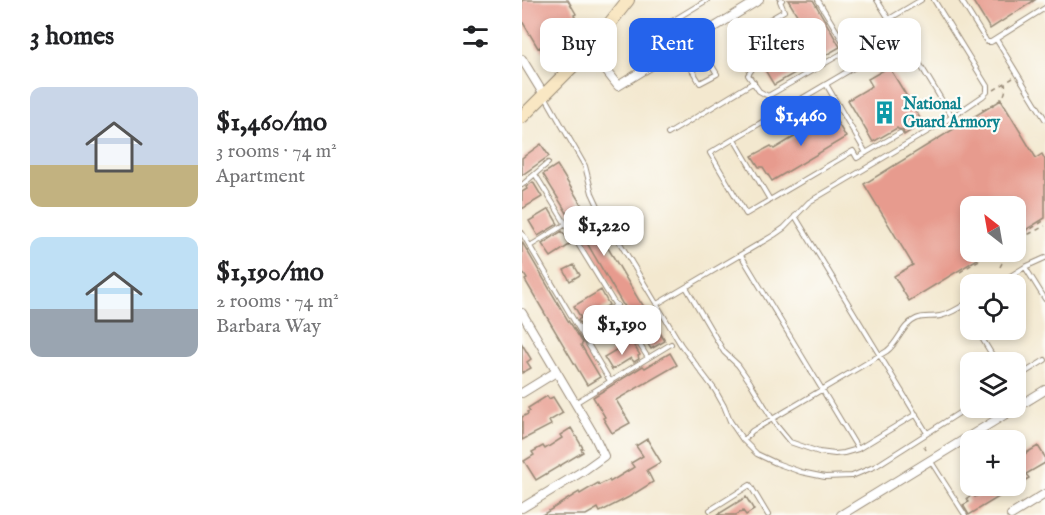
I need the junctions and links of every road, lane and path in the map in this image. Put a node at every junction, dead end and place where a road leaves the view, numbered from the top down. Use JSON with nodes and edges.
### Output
{"nodes":[{"id":1,"x":628,"y":0,"type":"edge"},
{"id":2,"x":707,"y":0,"type":"edge"},
{"id":3,"x":782,"y":0,"type":"edge"},
{"id":4,"x":818,"y":0,"type":"edge"},
{"id":5,"x":877,"y":0,"type":"edge"},
{"id":6,"x":921,"y":0,"type":"edge"},
{"id":7,"x":934,"y":0,"type":"edge"},
{"id":8,"x":962,"y":0,"type":"edge"},
{"id":9,"x":756,"y":1,"type":"edge"},
{"id":10,"x":1045,"y":8,"type":"edge"},
{"id":11,"x":733,"y":16,"type":"joint"},
{"id":12,"x":614,"y":18,"type":"edge"},
{"id":13,"x":677,"y":18,"type":"edge"},
{"id":14,"x":772,"y":18,"type":"edge"},
{"id":15,"x":888,"y":18,"type":"edge"},
{"id":16,"x":891,"y":18,"type":"edge"},
{"id":17,"x":715,"y":27,"type":"edge"},
{"id":18,"x":996,"y":39,"type":"junction"},
{"id":19,"x":522,"y":59,"type":"edge"},
{"id":20,"x":921,"y":66,"type":"edge"},
{"id":21,"x":715,"y":71,"type":"edge"},
{"id":22,"x":567,"y":72,"type":"edge"},
{"id":23,"x":607,"y":72,"type":"edge"},
{"id":24,"x":640,"y":72,"type":"edge"},
{"id":25,"x":693,"y":72,"type":"edge"},
{"id":26,"x":750,"y":72,"type":"edge"},
{"id":27,"x":846,"y":72,"type":"edge"},
{"id":28,"x":1018,"y":75,"type":"junction"},
{"id":29,"x":754,"y":82,"type":"junction"},
{"id":30,"x":1005,"y":83,"type":"junction"},
{"id":31,"x":826,"y":84,"type":"junction"},
{"id":32,"x":544,"y":95,"type":"junction"},
{"id":33,"x":983,"y":96,"type":"junction"},
{"id":34,"x":982,"y":110,"type":"dead end"},
{"id":35,"x":522,"y":117,"type":"edge"},
{"id":36,"x":952,"y":117,"type":"junction"},
{"id":37,"x":1045,"y":119,"type":"edge"},
{"id":38,"x":900,"y":133,"type":"dead end"},
{"id":39,"x":668,"y":134,"type":"dead end"},
{"id":40,"x":734,"y":139,"type":"junction"},
{"id":41,"x":866,"y":153,"type":"junction"},
{"id":42,"x":548,"y":163,"type":"dead end"},
{"id":43,"x":536,"y":174,"type":"junction"},
{"id":44,"x":522,"y":185,"type":"edge"},
{"id":45,"x":770,"y":200,"type":"junction"},
{"id":46,"x":795,"y":216,"type":"junction"},
{"id":47,"x":1045,"y":220,"type":"edge"},
{"id":48,"x":566,"y":224,"type":"junction"},
{"id":49,"x":1045,"y":226,"type":"edge"},
{"id":50,"x":1028,"y":230,"type":"joint"},
{"id":51,"x":522,"y":233,"type":"edge"},
{"id":52,"x":1030,"y":233,"type":"junction"},
{"id":53,"x":1026,"y":237,"type":"edge"},
{"id":54,"x":530,"y":246,"type":"junction"},
{"id":55,"x":741,"y":255,"type":"junction"},
{"id":56,"x":1045,"y":258,"type":"edge"},
{"id":57,"x":976,"y":262,"type":"edge"},
{"id":58,"x":1002,"y":262,"type":"edge"},
{"id":59,"x":1000,"y":267,"type":"dead end"},
{"id":60,"x":1025,"y":267,"type":"junction"},
{"id":61,"x":960,"y":272,"type":"dead end"},
{"id":62,"x":1014,"y":274,"type":"edge"},
{"id":63,"x":686,"y":287,"type":"junction"},
{"id":64,"x":1045,"y":299,"type":"edge"},
{"id":65,"x":617,"y":305,"type":"junction"},
{"id":66,"x":658,"y":306,"type":"junction"},
{"id":67,"x":960,"y":308,"type":"edge"},
{"id":68,"x":522,"y":313,"type":"edge"},
{"id":69,"x":579,"y":328,"type":"junction"},
{"id":70,"x":671,"y":344,"type":"dead end"},
{"id":71,"x":879,"y":355,"type":"junction"},
{"id":72,"x":648,"y":358,"type":"junction"},
{"id":73,"x":1045,"y":360,"type":"edge"},
{"id":74,"x":556,"y":372,"type":"junction"},
{"id":75,"x":1026,"y":372,"type":"edge"},
{"id":76,"x":610,"y":381,"type":"junction"},
{"id":77,"x":822,"y":389,"type":"junction"},
{"id":78,"x":1045,"y":390,"type":"edge"},
{"id":79,"x":522,"y":393,"type":"edge"},
{"id":80,"x":575,"y":403,"type":"junction"},
{"id":81,"x":960,"y":412,"type":"edge"},
{"id":82,"x":916,"y":414,"type":"junction"},
{"id":83,"x":772,"y":419,"type":"junction"},
{"id":84,"x":927,"y":433,"type":"junction"},
{"id":85,"x":743,"y":440,"type":"junction"},
{"id":86,"x":858,"y":448,"type":"junction"},
{"id":87,"x":930,"y":460,"type":"junction"},
{"id":88,"x":1045,"y":494,"type":"edge"},
{"id":89,"x":522,"y":508,"type":"edge"},
{"id":90,"x":710,"y":510,"type":"dead end"},
{"id":91,"x":768,"y":515,"type":"edge"},
{"id":92,"x":841,"y":515,"type":"edge"},
{"id":93,"x":964,"y":515,"type":"edge"},
{"id":94,"x":1011,"y":515,"type":"edge"}],
"edges":[{"from":1,"to":12,"type":"main road"},
{"from":2,"to":13,"type":"lane"},
{"from":3,"to":14,"type":"lane"},
{"from":4,"to":29,"type":"lane"},
{"from":5,"to":15,"type":"lane"},
{"from":6,"to":16,"type":"lane"},
{"from":7,"to":33,"type":"lane"},
{"from":8,"to":18,"type":"lane"},
{"from":9,"to":11,"type":"street"},
{"from":10,"to":18,"type":"lane"},
{"from":11,"to":17,"type":"street"},
{"from":18,"to":28,"type":"lane"},
{"from":19,"to":32,"type":"street"},
{"from":20,"to":36,"type":"lane"},
{"from":21,"to":25,"type":"lane"},
{"from":22,"to":32,"type":"main road"},
{"from":23,"to":24,"type":"street"},
{"from":26,"to":29,"type":"lane"},
{"from":27,"to":31,"type":"lane"},
{"from":28,"to":30,"type":"path"},
{"from":28,"to":37,"type":"lane"},
{"from":29,"to":39,"type":"lane"},
{"from":30,"to":33,"type":"path"},
{"from":30,"to":34,"type":"path"},
{"from":31,"to":40,"type":"lane"},
{"from":31,"to":41,"type":"lane"},
{"from":32,"to":35,"type":"main road"},
{"from":32,"to":66,"type":"lane"},
{"from":33,"to":36,"type":"lane"},
{"from":36,"to":46,"type":"lane"},
{"from":38,"to":41,"type":"lane"},
{"from":40,"to":45,"type":"lane"},
{"from":40,"to":45,"type":"lane"},
{"from":41,"to":45,"type":"lane"},
{"from":42,"to":43,"type":"lane"},
{"from":43,"to":44,"type":"lane"},
{"from":43,"to":48,"type":"lane"},
{"from":46,"to":55,"type":"lane"},
{"from":46,"to":71,"type":"lane"},
{"from":47,"to":50,"type":"path"},
{"from":48,"to":54,"type":"lane"},
{"from":48,"to":65,"type":"lane"},
{"from":49,"to":52,"type":"path"},
{"from":50,"to":52,"type":"path"},
{"from":51,"to":54,"type":"lane"},
{"from":52,"to":53,"type":"path"},
{"from":54,"to":69,"type":"lane"},
{"from":55,"to":63,"type":"lane"},
{"from":55,"to":77,"type":"lane"},
{"from":56,"to":60,"type":"lane"},
{"from":57,"to":61,"type":"path"},
{"from":58,"to":59,"type":"path"},
{"from":60,"to":62,"type":"lane"},
{"from":60,"to":64,"type":"lane"},
{"from":63,"to":66,"type":"lane"},
{"from":63,"to":83,"type":"lane"},
{"from":65,"to":69,"type":"lane"},
{"from":65,"to":72,"type":"lane"},
{"from":66,"to":85,"type":"lane"},
{"from":67,"to":71,"type":"lane"},
{"from":68,"to":74,"type":"street"},
{"from":69,"to":76,"type":"lane"},
{"from":70,"to":72,"type":"lane"},
{"from":71,"to":77,"type":"lane"},
{"from":71,"to":82,"type":"lane"},
{"from":72,"to":76,"type":"lane"},
{"from":73,"to":75,"type":"lane"},
{"from":74,"to":79,"type":"street"},
{"from":74,"to":80,"type":"street"},
{"from":76,"to":80,"type":"lane"},
{"from":77,"to":83,"type":"lane"},
{"from":77,"to":86,"type":"lane"},
{"from":78,"to":87,"type":"street"},
{"from":80,"to":89,"type":"street"},
{"from":81,"to":84,"type":"lane"},
{"from":82,"to":84,"type":"lane"},
{"from":82,"to":86,"type":"lane"},
{"from":83,"to":85,"type":"lane"},
{"from":83,"to":86,"type":"lane"},
{"from":84,"to":85,"type":"lane"},
{"from":87,"to":92,"type":"street"},
{"from":87,"to":93,"type":"lane"},
{"from":88,"to":94,"type":"street"},
{"from":90,"to":91,"type":"lane"}]}
